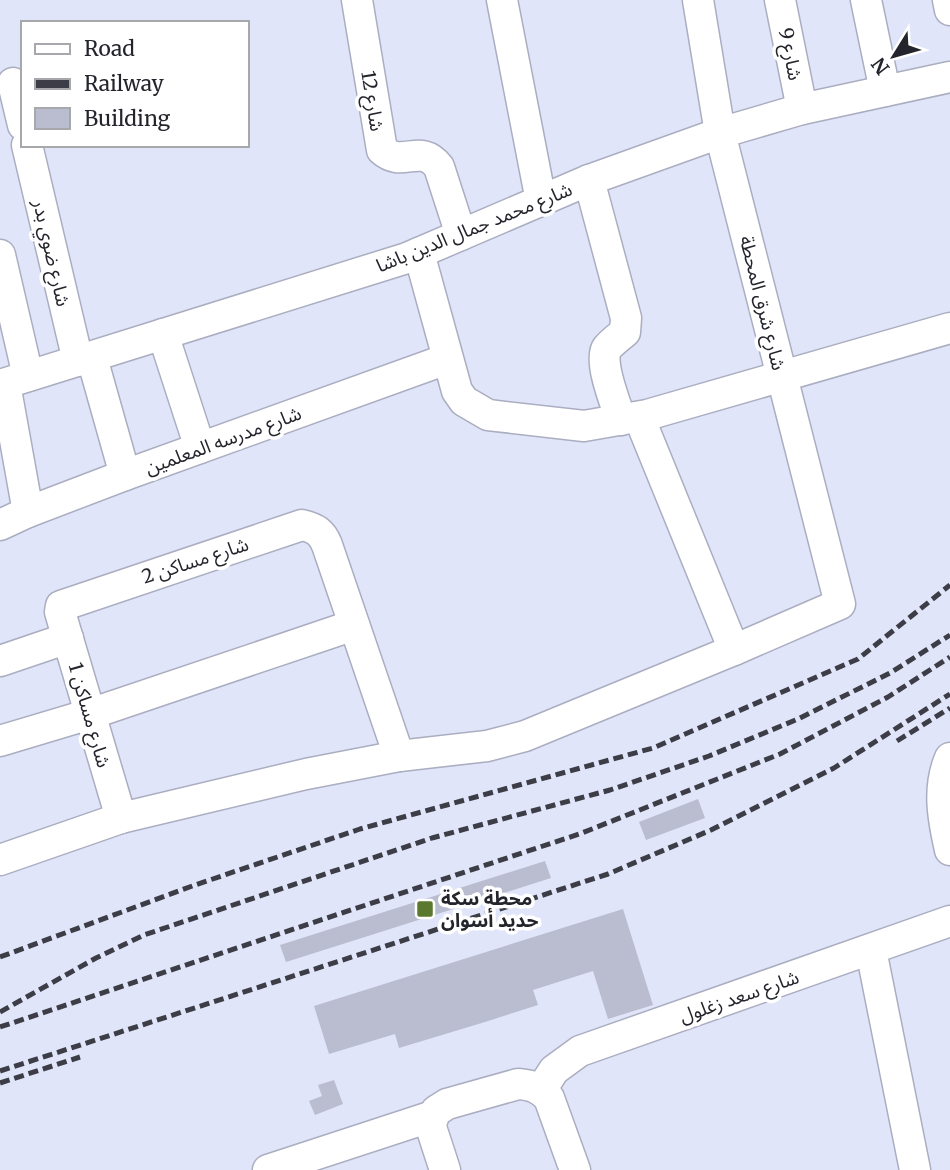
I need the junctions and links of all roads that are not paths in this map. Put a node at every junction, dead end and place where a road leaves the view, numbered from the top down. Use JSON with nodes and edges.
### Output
{"nodes":[{"id":1,"x":357,"y":0,"type":"edge"},
{"id":2,"x":502,"y":0,"type":"edge"},
{"id":3,"x":698,"y":0,"type":"edge"},
{"id":4,"x":780,"y":0,"type":"edge"},
{"id":5,"x":866,"y":0,"type":"edge"},
{"id":6,"x":948,"y":0,"type":"edge"},
{"id":7,"x":950,"y":10,"type":"edge"},
{"id":8,"x":950,"y":77,"type":"edge"},
{"id":9,"x":13,"y":83,"type":"dead end"},
{"id":10,"x":885,"y":91,"type":"junction"},
{"id":11,"x":802,"y":109,"type":"junction"},
{"id":12,"x":21,"y":117,"type":"edge"},
{"id":13,"x":720,"y":133,"type":"junction"},
{"id":14,"x":28,"y":147,"type":"edge"},
{"id":15,"x":589,"y":180,"type":"junction"},
{"id":16,"x":541,"y":201,"type":"junction"},
{"id":17,"x":461,"y":235,"type":"junction"},
{"id":18,"x":419,"y":253,"type":"junction"},
{"id":19,"x":0,"y":255,"type":"edge"},
{"id":20,"x":950,"y":328,"type":"edge"},
{"id":21,"x":163,"y":334,"type":"junction"},
{"id":22,"x":85,"y":359,"type":"junction"},
{"id":23,"x":447,"y":359,"type":"junction"},
{"id":24,"x":782,"y":376,"type":"junction"},
{"id":25,"x":11,"y":382,"type":"edge"},
{"id":26,"x":630,"y":418,"type":"junction"},
{"id":27,"x":201,"y":448,"type":"junction"},
{"id":28,"x":125,"y":475,"type":"junction"},
{"id":29,"x":27,"y":512,"type":"junction"},
{"id":30,"x":0,"y":525,"type":"edge"},
{"id":31,"x":64,"y":625,"type":"junction"},
{"id":32,"x":354,"y":625,"type":"junction"},
{"id":33,"x":734,"y":650,"type":"junction"},
{"id":34,"x":0,"y":660,"type":"edge"},
{"id":35,"x":90,"y":714,"type":"junction"},
{"id":36,"x":0,"y":741,"type":"edge"},
{"id":37,"x":399,"y":756,"type":"junction"},
{"id":38,"x":950,"y":758,"type":"edge"},
{"id":39,"x":121,"y":818,"type":"junction"},
{"id":40,"x":950,"y":850,"type":"edge"},
{"id":41,"x":0,"y":860,"type":"edge"},
{"id":42,"x":950,"y":921,"type":"edge"},
{"id":43,"x":871,"y":950,"type":"junction"},
{"id":44,"x":541,"y":1090,"type":"junction"},
{"id":45,"x":433,"y":1116,"type":"junction"},
{"id":46,"x":268,"y":1170,"type":"edge"},
{"id":47,"x":445,"y":1170,"type":"edge"},
{"id":48,"x":575,"y":1170,"type":"edge"},
{"id":49,"x":915,"y":1170,"type":"edge"}],
"edges":[{"from":1,"to":17,"type":"street","name":"شارع 12"},
{"from":2,"to":16,"type":"street"},
{"from":3,"to":13,"type":"street","name":"شارع شرق المحطة"},
{"from":4,"to":11,"type":"street","name":"شارع 9"},
{"from":5,"to":10,"type":"street"},
{"from":6,"to":7,"type":"street"},
{"from":8,"to":10,"type":"street","name":"شارع محمد جمال الدين باشا"},
{"from":9,"to":12,"type":"street"},
{"from":10,"to":11,"type":"street","name":"شارع محمد جمال الدين باشا"},
{"from":11,"to":13,"type":"street","name":"شارع محمد جمال الدين باشا"},
{"from":13,"to":15,"type":"street","name":"شارع محمد جمال الدين باشا"},
{"from":13,"to":24,"type":"street","name":"شارع شرق المحطة"},
{"from":14,"to":22,"type":"street","name":"شارع ضوي بدر"},
{"from":15,"to":16,"type":"street","name":"شارع محمد جمال الدين باشا"},
{"from":15,"to":26,"type":"street"},
{"from":16,"to":17,"type":"street","name":"شارع محمد جمال الدين باشا"},
{"from":17,"to":18,"type":"street","name":"شارع محمد جمال الدين باشا"},
{"from":18,"to":21,"type":"street","name":"شارع محمد جمال الدين باشا"},
{"from":18,"to":23,"type":"street"},
{"from":19,"to":25,"type":"street"},
{"from":20,"to":24,"type":"street"},
{"from":21,"to":22,"type":"street","name":"شارع محمد جمال الدين باشا"},
{"from":21,"to":27,"type":"street"},
{"from":22,"to":25,"type":"street","name":"شارع محمد جمال الدين باشا"},
{"from":22,"to":28,"type":"street","name":"شارع ضوي بدر"},
{"from":23,"to":26,"type":"street"},
{"from":23,"to":27,"type":"street","name":"شارع مدرسه المعلمين"},
{"from":24,"to":26,"type":"street"},
{"from":24,"to":33,"type":"street","name":"شارع شرق المحطة"},
{"from":25,"to":29,"type":"street"},
{"from":26,"to":33,"type":"street"},
{"from":27,"to":28,"type":"street","name":"شارع مدرسه المعلمين"},
{"from":28,"to":29,"type":"street","name":"شارع مدرسه المعلمين"},
{"from":29,"to":30,"type":"street","name":"شارع مدرسه المعلمين"},
{"from":31,"to":32,"type":"street","name":"شارع مساكن 2"},
{"from":31,"to":34,"type":"street","name":"شارع مساكن 2"},
{"from":31,"to":35,"type":"street","name":"شارع مساكن 1"},
{"from":32,"to":35,"type":"street"},
{"from":32,"to":37,"type":"street"},
{"from":33,"to":37,"type":"street"},
{"from":35,"to":36,"type":"street"},
{"from":35,"to":39,"type":"street","name":"شارع مساكن 1"},
{"from":37,"to":39,"type":"street"},
{"from":38,"to":40,"type":"street"},
{"from":39,"to":41,"type":"street"},
{"from":42,"to":43,"type":"street","name":"شارع سعد زغلول"},
{"from":43,"to":44,"type":"street","name":"شارع سعد زغلول"},
{"from":43,"to":49,"type":"street"},
{"from":44,"to":45,"type":"street"},
{"from":44,"to":48,"type":"street"},
{"from":45,"to":46,"type":"street"},
{"from":45,"to":47,"type":"street"}]}
